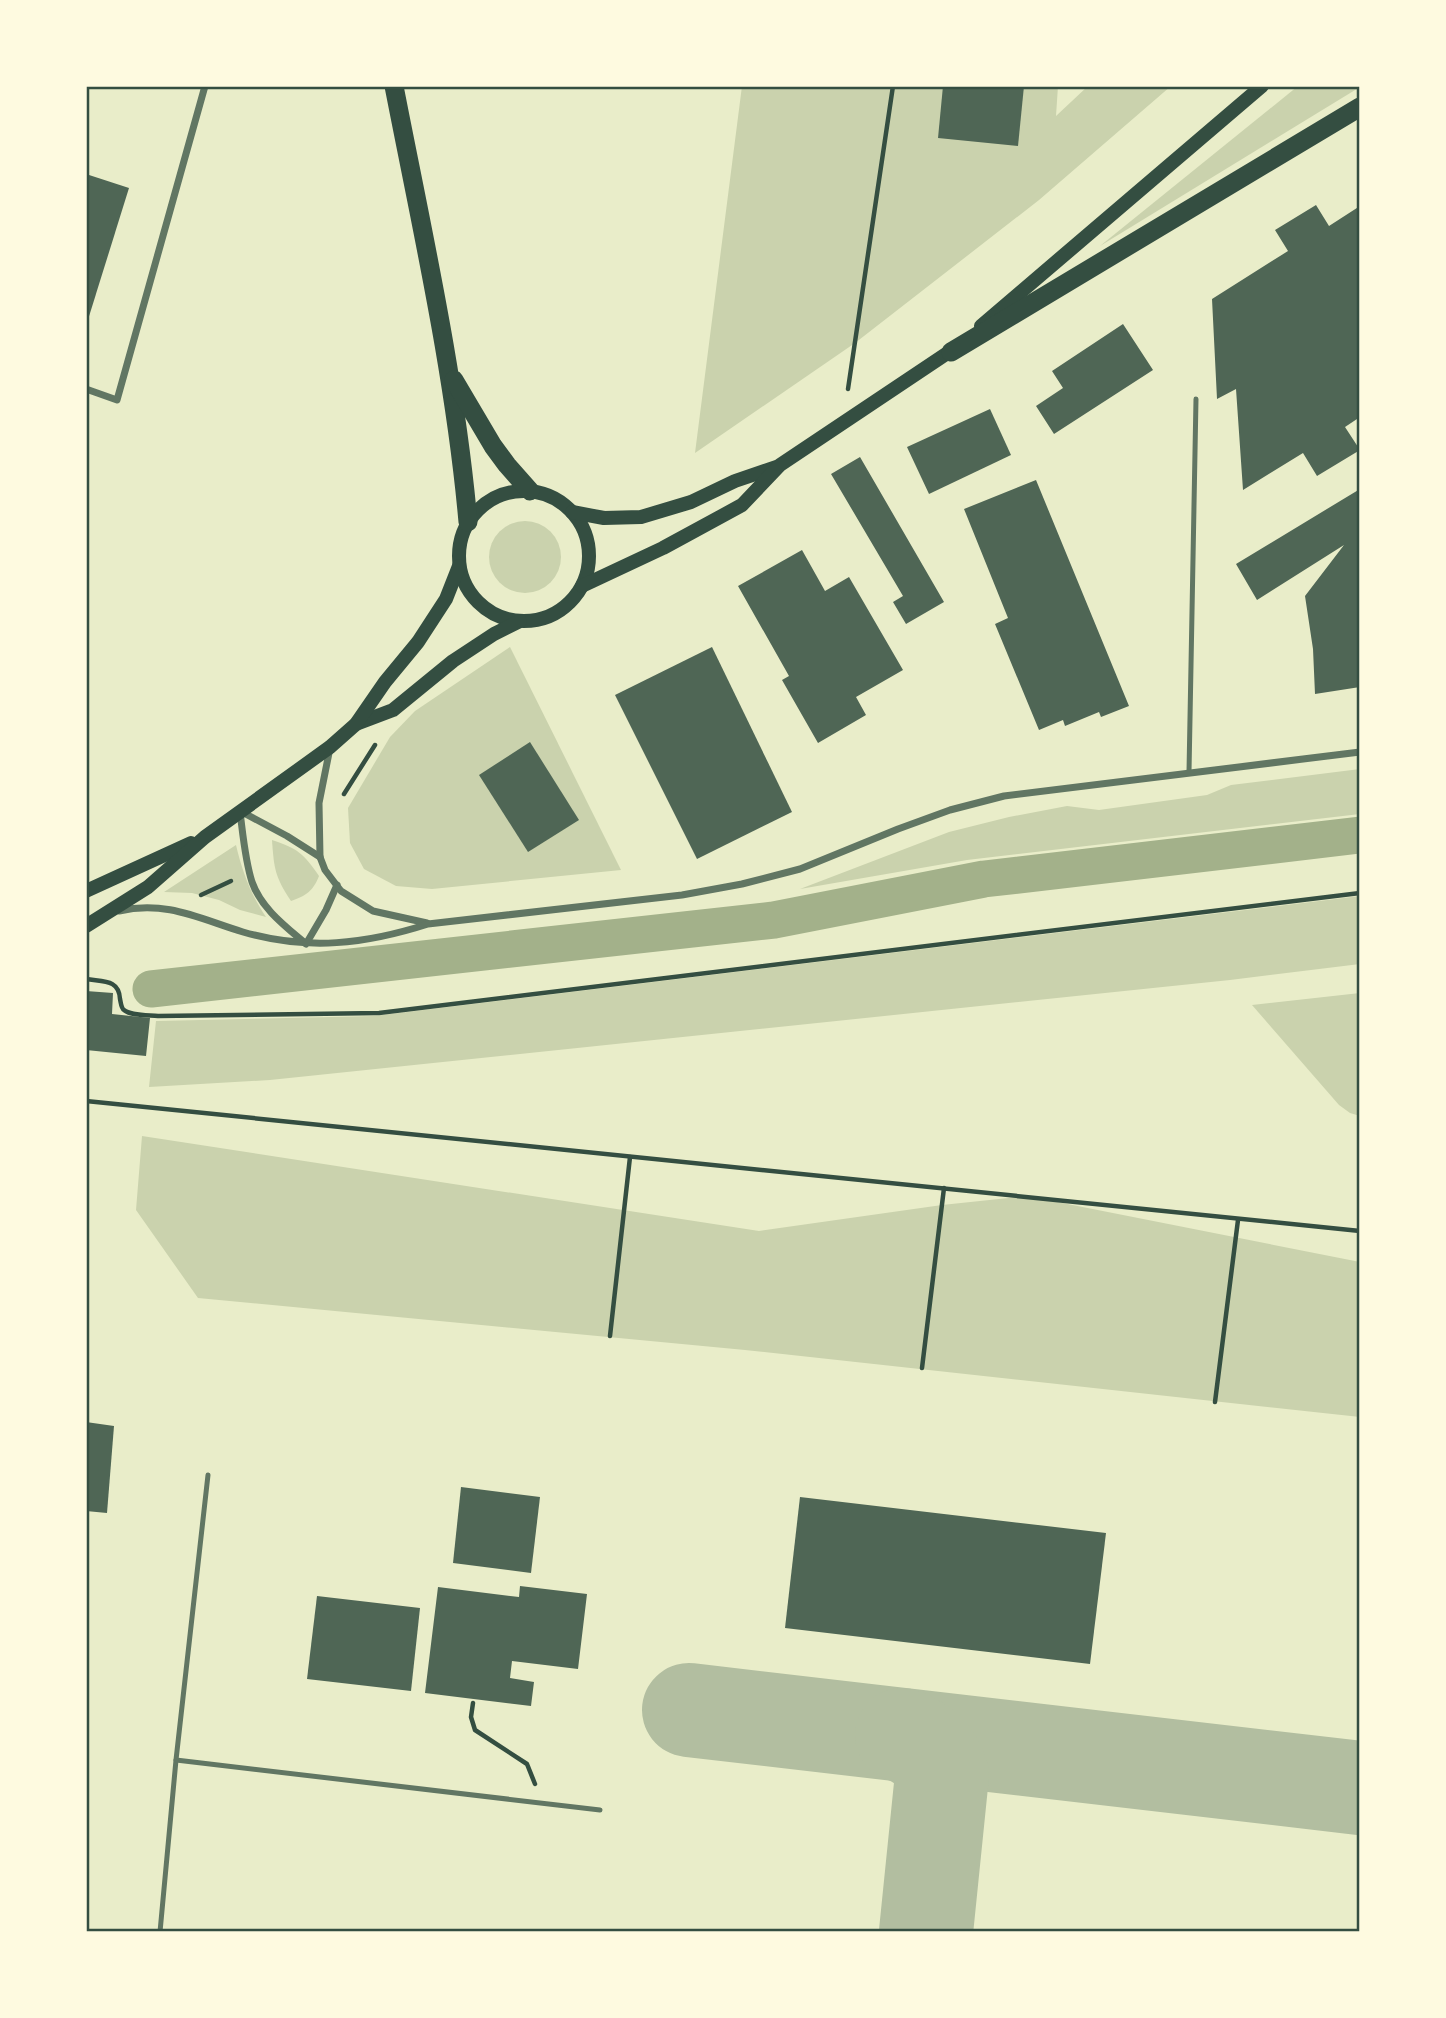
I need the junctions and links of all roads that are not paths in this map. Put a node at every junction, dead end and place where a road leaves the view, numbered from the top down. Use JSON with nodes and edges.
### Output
{"nodes":[{"id":1,"x":205,"y":86,"type":"edge"},
{"id":2,"x":394,"y":86,"type":"edge"},
{"id":3,"x":1262,"y":86,"type":"edge"},
{"id":4,"x":1360,"y":107,"type":"edge"},
{"id":5,"x":951,"y":352,"type":"junction"},
{"id":6,"x":450,"y":373,"type":"junction"},
{"id":7,"x":86,"y":389,"type":"edge"},
{"id":8,"x":1196,"y":398,"type":"dead end"},
{"id":9,"x":780,"y":465,"type":"junction"},
{"id":10,"x":530,"y":491,"type":"junction"},
{"id":11,"x":572,"y":512,"type":"junction"},
{"id":12,"x":468,"y":522,"type":"junction"},
{"id":13,"x":459,"y":566,"type":"junction"},
{"id":14,"x":582,"y":586,"type":"junction"},
{"id":15,"x":520,"y":621,"type":"junction"},
{"id":16,"x":356,"y":723,"type":"junction"},
{"id":17,"x":330,"y":747,"type":"junction"},
{"id":18,"x":1360,"y":752,"type":"edge"},
{"id":19,"x":1189,"y":772,"type":"junction"},
{"id":20,"x":240,"y":811,"type":"junction"},
{"id":21,"x":205,"y":837,"type":"junction"},
{"id":22,"x":320,"y":857,"type":"junction"},
{"id":23,"x":337,"y":885,"type":"junction"},
{"id":24,"x":86,"y":891,"type":"edge"},
{"id":25,"x":106,"y":914,"type":"junction"},
{"id":26,"x":428,"y":924,"type":"junction"},
{"id":27,"x":86,"y":926,"type":"edge"},
{"id":28,"x":306,"y":944,"type":"junction"},
{"id":29,"x":208,"y":1475,"type":"dead end"},
{"id":30,"x":176,"y":1760,"type":"junction"},
{"id":31,"x":600,"y":1810,"type":"dead end"},
{"id":32,"x":160,"y":1932,"type":"edge"}],
"edges":[{"from":1,"to":7,"type":"street"},
{"from":2,"to":6,"type":"highway"},
{"from":3,"to":5,"type":"main road"},
{"from":4,"to":5,"type":"highway"},
{"from":5,"to":9,"type":"main road"},
{"from":6,"to":10,"type":"highway"},
{"from":6,"to":12,"type":"highway"},
{"from":8,"to":19,"type":"lane"},
{"from":9,"to":11,"type":"main road"},
{"from":9,"to":14,"type":"main road"},
{"from":10,"to":11,"type":"main road"},
{"from":10,"to":12,"type":"main road"},
{"from":11,"to":14,"type":"main road"},
{"from":12,"to":13,"type":"main road"},
{"from":13,"to":15,"type":"main road"},
{"from":13,"to":16,"type":"main road"},
{"from":14,"to":15,"type":"main road"},
{"from":15,"to":16,"type":"main road"},
{"from":16,"to":17,"type":"main road"},
{"from":17,"to":20,"type":"main road"},
{"from":17,"to":22,"type":"street"},
{"from":18,"to":19,"type":"street"},
{"from":19,"to":26,"type":"street"},
{"from":20,"to":21,"type":"main road"},
{"from":20,"to":22,"type":"street"},
{"from":20,"to":28,"type":"street"},
{"from":21,"to":24,"type":"main road"},
{"from":21,"to":25,"type":"main road"},
{"from":22,"to":23,"type":"street"},
{"from":23,"to":26,"type":"street"},
{"from":23,"to":28,"type":"street"},
{"from":25,"to":27,"type":"main road"},
{"from":25,"to":28,"type":"street"},
{"from":26,"to":28,"type":"street"},
{"from":29,"to":30,"type":"lane"},
{"from":30,"to":31,"type":"lane"},
{"from":30,"to":32,"type":"lane"}]}
